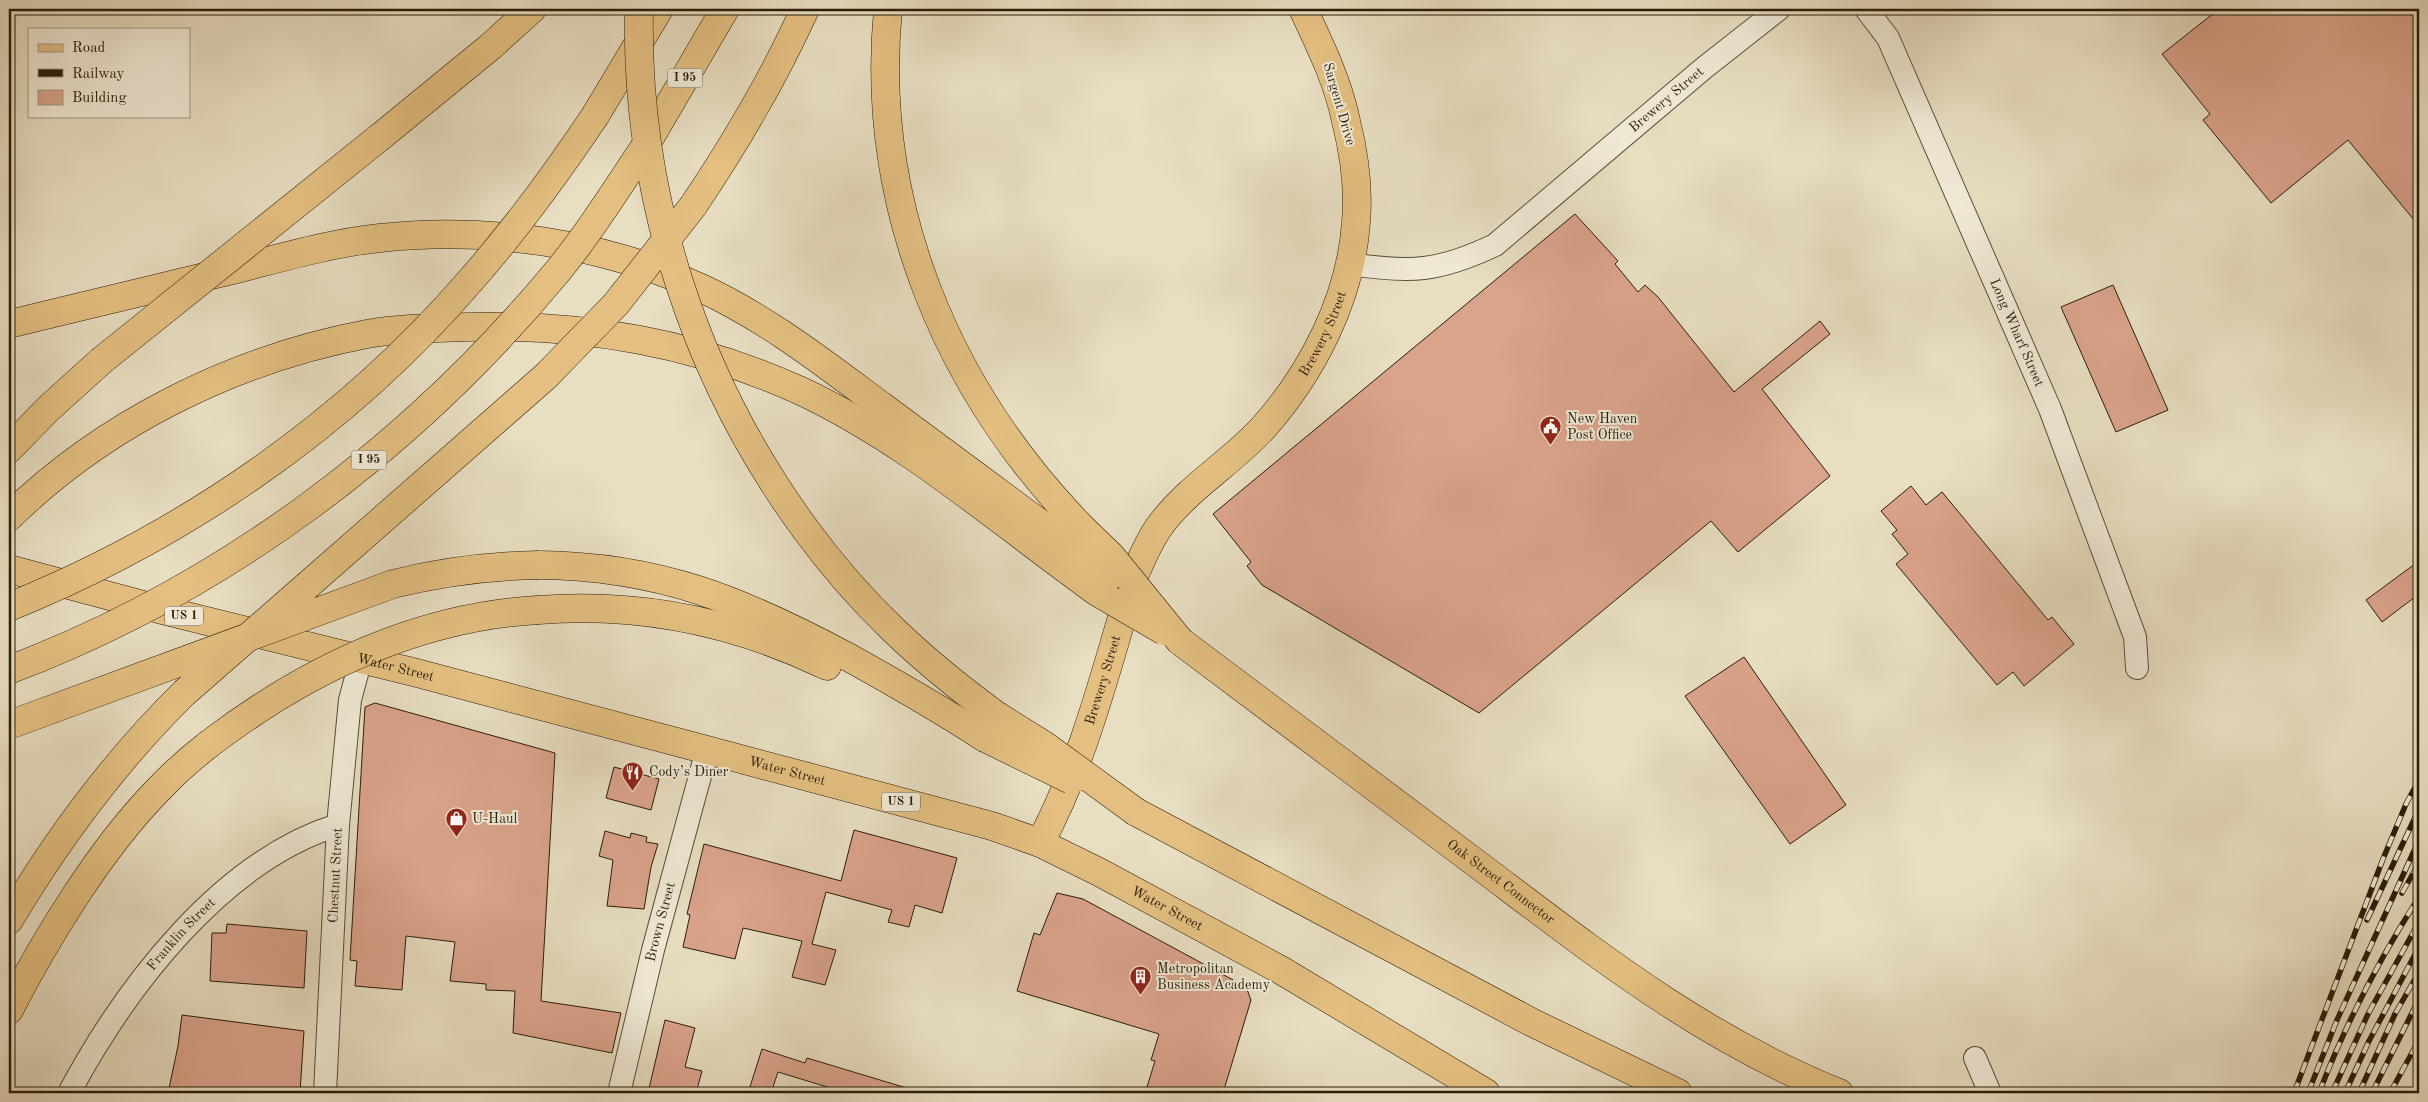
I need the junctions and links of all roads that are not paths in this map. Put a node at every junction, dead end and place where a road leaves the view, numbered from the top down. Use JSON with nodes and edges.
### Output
{"nodes":[{"id":1,"x":532,"y":9,"type":"edge"},
{"id":2,"x":640,"y":9,"type":"edge"},
{"id":3,"x":659,"y":9,"type":"edge"},
{"id":4,"x":726,"y":9,"type":"edge"},
{"id":5,"x":805,"y":9,"type":"edge"},
{"id":6,"x":888,"y":9,"type":"edge"},
{"id":7,"x":1303,"y":9,"type":"edge"},
{"id":8,"x":1779,"y":9,"type":"edge"},
{"id":9,"x":1866,"y":9,"type":"edge"},
{"id":10,"x":1350,"y":264,"type":"junction"},
{"id":11,"x":9,"y":324,"type":"edge"},
{"id":12,"x":9,"y":449,"type":"edge"},
{"id":13,"x":10,"y":516,"type":"edge"},
{"id":14,"x":1076,"y":550,"type":"junction"},
{"id":15,"x":9,"y":569,"type":"edge"},
{"id":16,"x":9,"y":607,"type":"edge"},
{"id":17,"x":1180,"y":641,"type":"junction"},
{"id":18,"x":361,"y":659,"type":"junction"},
{"id":19,"x":2137,"y":668,"type":"dead end"},
{"id":20,"x":9,"y":670,"type":"edge"},
{"id":21,"x":9,"y":725,"type":"edge"},
{"id":22,"x":991,"y":726,"type":"junction"},
{"id":23,"x":707,"y":750,"type":"junction"},
{"id":24,"x":338,"y":825,"type":"junction"},
{"id":25,"x":1040,"y":843,"type":"junction"},
{"id":26,"x":9,"y":920,"type":"edge"},
{"id":27,"x":9,"y":1010,"type":"edge"},
{"id":28,"x":1975,"y":1058,"type":"dead end"},
{"id":29,"x":70,"y":1093,"type":"edge"},
{"id":30,"x":325,"y":1093,"type":"edge"},
{"id":31,"x":619,"y":1093,"type":"edge"},
{"id":32,"x":1486,"y":1093,"type":"edge"},
{"id":33,"x":1678,"y":1093,"type":"edge"},
{"id":34,"x":1839,"y":1093,"type":"edge"},
{"id":35,"x":1990,"y":1093,"type":"edge"}],
"edges":[{"from":1,"to":12,"type":"main road","bridge":true},
{"from":2,"to":22,"type":"main road","bridge":true},
{"from":3,"to":16,"type":"main road","bridge":true},
{"from":4,"to":20,"type":"main road","number":"I 95","bridge":true},
{"from":5,"to":26,"type":"main road","bridge":true},
{"from":6,"to":14,"type":"main road"},
{"from":7,"to":10,"type":"main road","name":"Sargent Drive"},
{"from":8,"to":10,"type":"street","name":"Brewery Street"},
{"from":9,"to":19,"type":"street","name":"Long Wharf Street"},
{"from":10,"to":25,"type":"main road","name":"Brewery Street"},
{"from":11,"to":14,"type":"main road"},
{"from":13,"to":14,"type":"main road"},
{"from":14,"to":17,"type":"main road","bridge":true},
{"from":14,"to":17,"type":"main road","bridge":true},
{"from":15,"to":18,"type":"main road","name":"Water Street","number":"US 1"},
{"from":17,"to":34,"type":"main road","name":"Oak Street Connector"},
{"from":18,"to":23,"type":"main road","name":"Water Street","number":"US 1"},
{"from":18,"to":24,"type":"street","name":"Chestnut Street"},
{"from":21,"to":22,"type":"main road","bridge":true},
{"from":22,"to":27,"type":"main road","bridge":true},
{"from":22,"to":33,"type":"main road","bridge":true},
{"from":23,"to":25,"type":"main road","name":"Water Street","number":"US 1"},
{"from":23,"to":31,"type":"street","name":"Brown Street"},
{"from":24,"to":29,"type":"street","name":"Franklin Street"},
{"from":24,"to":30,"type":"street","name":"Chestnut Street"},
{"from":25,"to":32,"type":"main road","name":"Water Street","number":"US 1"},
{"from":28,"to":35,"type":"street"}]}
